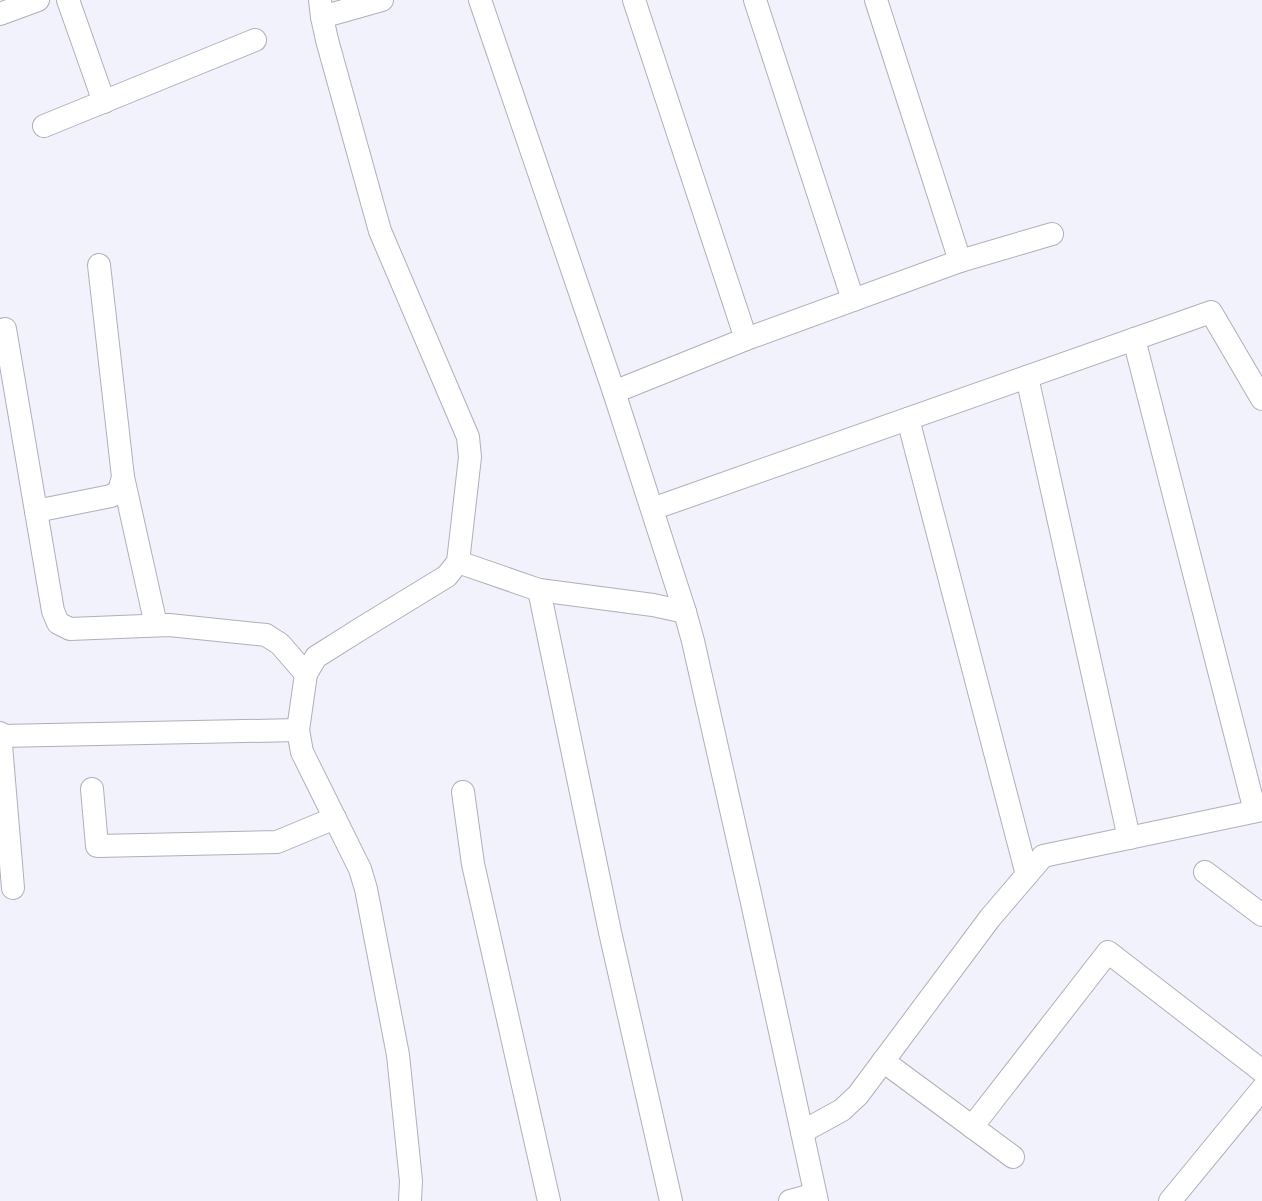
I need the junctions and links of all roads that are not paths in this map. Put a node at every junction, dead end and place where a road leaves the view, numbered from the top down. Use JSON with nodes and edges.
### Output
{"nodes":[{"id":1,"x":38,"y":0,"type":"edge"},
{"id":2,"x":68,"y":0,"type":"edge"},
{"id":3,"x":382,"y":0,"type":"edge"},
{"id":4,"x":480,"y":0,"type":"edge"},
{"id":5,"x":634,"y":0,"type":"edge"},
{"id":6,"x":755,"y":0,"type":"edge"},
{"id":7,"x":876,"y":0,"type":"edge"},
{"id":8,"x":321,"y":9,"type":"edge"},
{"id":9,"x":0,"y":14,"type":"edge"},
{"id":10,"x":254,"y":40,"type":"dead end"},
{"id":11,"x":104,"y":102,"type":"junction"},
{"id":12,"x":44,"y":126,"type":"dead end"},
{"id":13,"x":1052,"y":234,"type":"dead end"},
{"id":14,"x":960,"y":262,"type":"junction"},
{"id":15,"x":99,"y":265,"type":"dead end"},
{"id":16,"x":854,"y":300,"type":"junction"},
{"id":17,"x":5,"y":329,"type":"dead end"},
{"id":18,"x":746,"y":339,"type":"junction"},
{"id":19,"x":1134,"y":339,"type":"junction"},
{"id":20,"x":1027,"y":377,"type":"junction"},
{"id":21,"x":614,"y":392,"type":"junction"},
{"id":22,"x":1262,"y":399,"type":"edge"},
{"id":23,"x":908,"y":419,"type":"junction"},
{"id":24,"x":123,"y":477,"type":"junction"},
{"id":25,"x":652,"y":509,"type":"junction"},
{"id":26,"x":36,"y":511,"type":"junction"},
{"id":27,"x":458,"y":562,"type":"junction"},
{"id":28,"x":539,"y":590,"type":"junction"},
{"id":29,"x":685,"y":612,"type":"junction"},
{"id":30,"x":156,"y":625,"type":"junction"},
{"id":31,"x":306,"y":674,"type":"junction"},
{"id":32,"x":298,"y":730,"type":"junction"},
{"id":33,"x":0,"y":733,"type":"edge"},
{"id":34,"x":0,"y":736,"type":"edge"},
{"id":35,"x":92,"y":789,"type":"dead end"},
{"id":36,"x":463,"y":792,"type":"dead end"},
{"id":37,"x":1258,"y":810,"type":"edge"},
{"id":38,"x":335,"y":818,"type":"junction"},
{"id":39,"x":1129,"y":838,"type":"junction"},
{"id":40,"x":1205,"y":872,"type":"dead end"},
{"id":41,"x":1027,"y":875,"type":"junction"},
{"id":42,"x":13,"y":888,"type":"dead end"},
{"id":43,"x":1262,"y":914,"type":"edge"},
{"id":44,"x":883,"y":1061,"type":"junction"},
{"id":45,"x":1262,"y":1071,"type":"edge"},
{"id":46,"x":1262,"y":1090,"type":"edge"},
{"id":47,"x":972,"y":1127,"type":"junction"},
{"id":48,"x":802,"y":1132,"type":"junction"},
{"id":49,"x":1013,"y":1157,"type":"dead end"},
{"id":50,"x":816,"y":1198,"type":"edge"},
{"id":51,"x":410,"y":1201,"type":"edge"},
{"id":52,"x":548,"y":1201,"type":"edge"},
{"id":53,"x":671,"y":1201,"type":"edge"},
{"id":54,"x":790,"y":1201,"type":"edge"},
{"id":55,"x":1170,"y":1201,"type":"edge"}],
"edges":[{"from":1,"to":9,"type":"street"},
{"from":2,"to":11,"type":"street"},
{"from":3,"to":8,"type":"street"},
{"from":4,"to":21,"type":"street"},
{"from":5,"to":18,"type":"street"},
{"from":6,"to":16,"type":"street"},
{"from":7,"to":14,"type":"street"},
{"from":8,"to":27,"type":"street"},
{"from":10,"to":11,"type":"street"},
{"from":11,"to":12,"type":"street"},
{"from":13,"to":14,"type":"street"},
{"from":14,"to":16,"type":"street"},
{"from":15,"to":24,"type":"street"},
{"from":16,"to":18,"type":"street"},
{"from":17,"to":26,"type":"street"},
{"from":18,"to":21,"type":"street"},
{"from":19,"to":20,"type":"street"},
{"from":19,"to":22,"type":"street"},
{"from":19,"to":37,"type":"street"},
{"from":20,"to":23,"type":"street"},
{"from":20,"to":39,"type":"street"},
{"from":21,"to":25,"type":"street"},
{"from":23,"to":25,"type":"street"},
{"from":23,"to":41,"type":"street"},
{"from":24,"to":26,"type":"street"},
{"from":24,"to":30,"type":"street"},
{"from":25,"to":29,"type":"street"},
{"from":26,"to":30,"type":"street"},
{"from":27,"to":28,"type":"street"},
{"from":27,"to":31,"type":"street"},
{"from":28,"to":29,"type":"street"},
{"from":28,"to":53,"type":"street"},
{"from":29,"to":48,"type":"street"},
{"from":30,"to":31,"type":"street"},
{"from":31,"to":32,"type":"street"},
{"from":32,"to":34,"type":"street"},
{"from":32,"to":38,"type":"street"},
{"from":33,"to":34,"type":"street"},
{"from":34,"to":42,"type":"street"},
{"from":35,"to":38,"type":"street"},
{"from":36,"to":52,"type":"street"},
{"from":37,"to":39,"type":"street"},
{"from":38,"to":51,"type":"street"},
{"from":39,"to":41,"type":"street"},
{"from":40,"to":43,"type":"street"},
{"from":41,"to":44,"type":"street"},
{"from":44,"to":47,"type":"street"},
{"from":44,"to":48,"type":"street"},
{"from":45,"to":47,"type":"street"},
{"from":46,"to":55,"type":"street"},
{"from":47,"to":49,"type":"street"},
{"from":48,"to":50,"type":"street"},
{"from":50,"to":54,"type":"street"}]}
